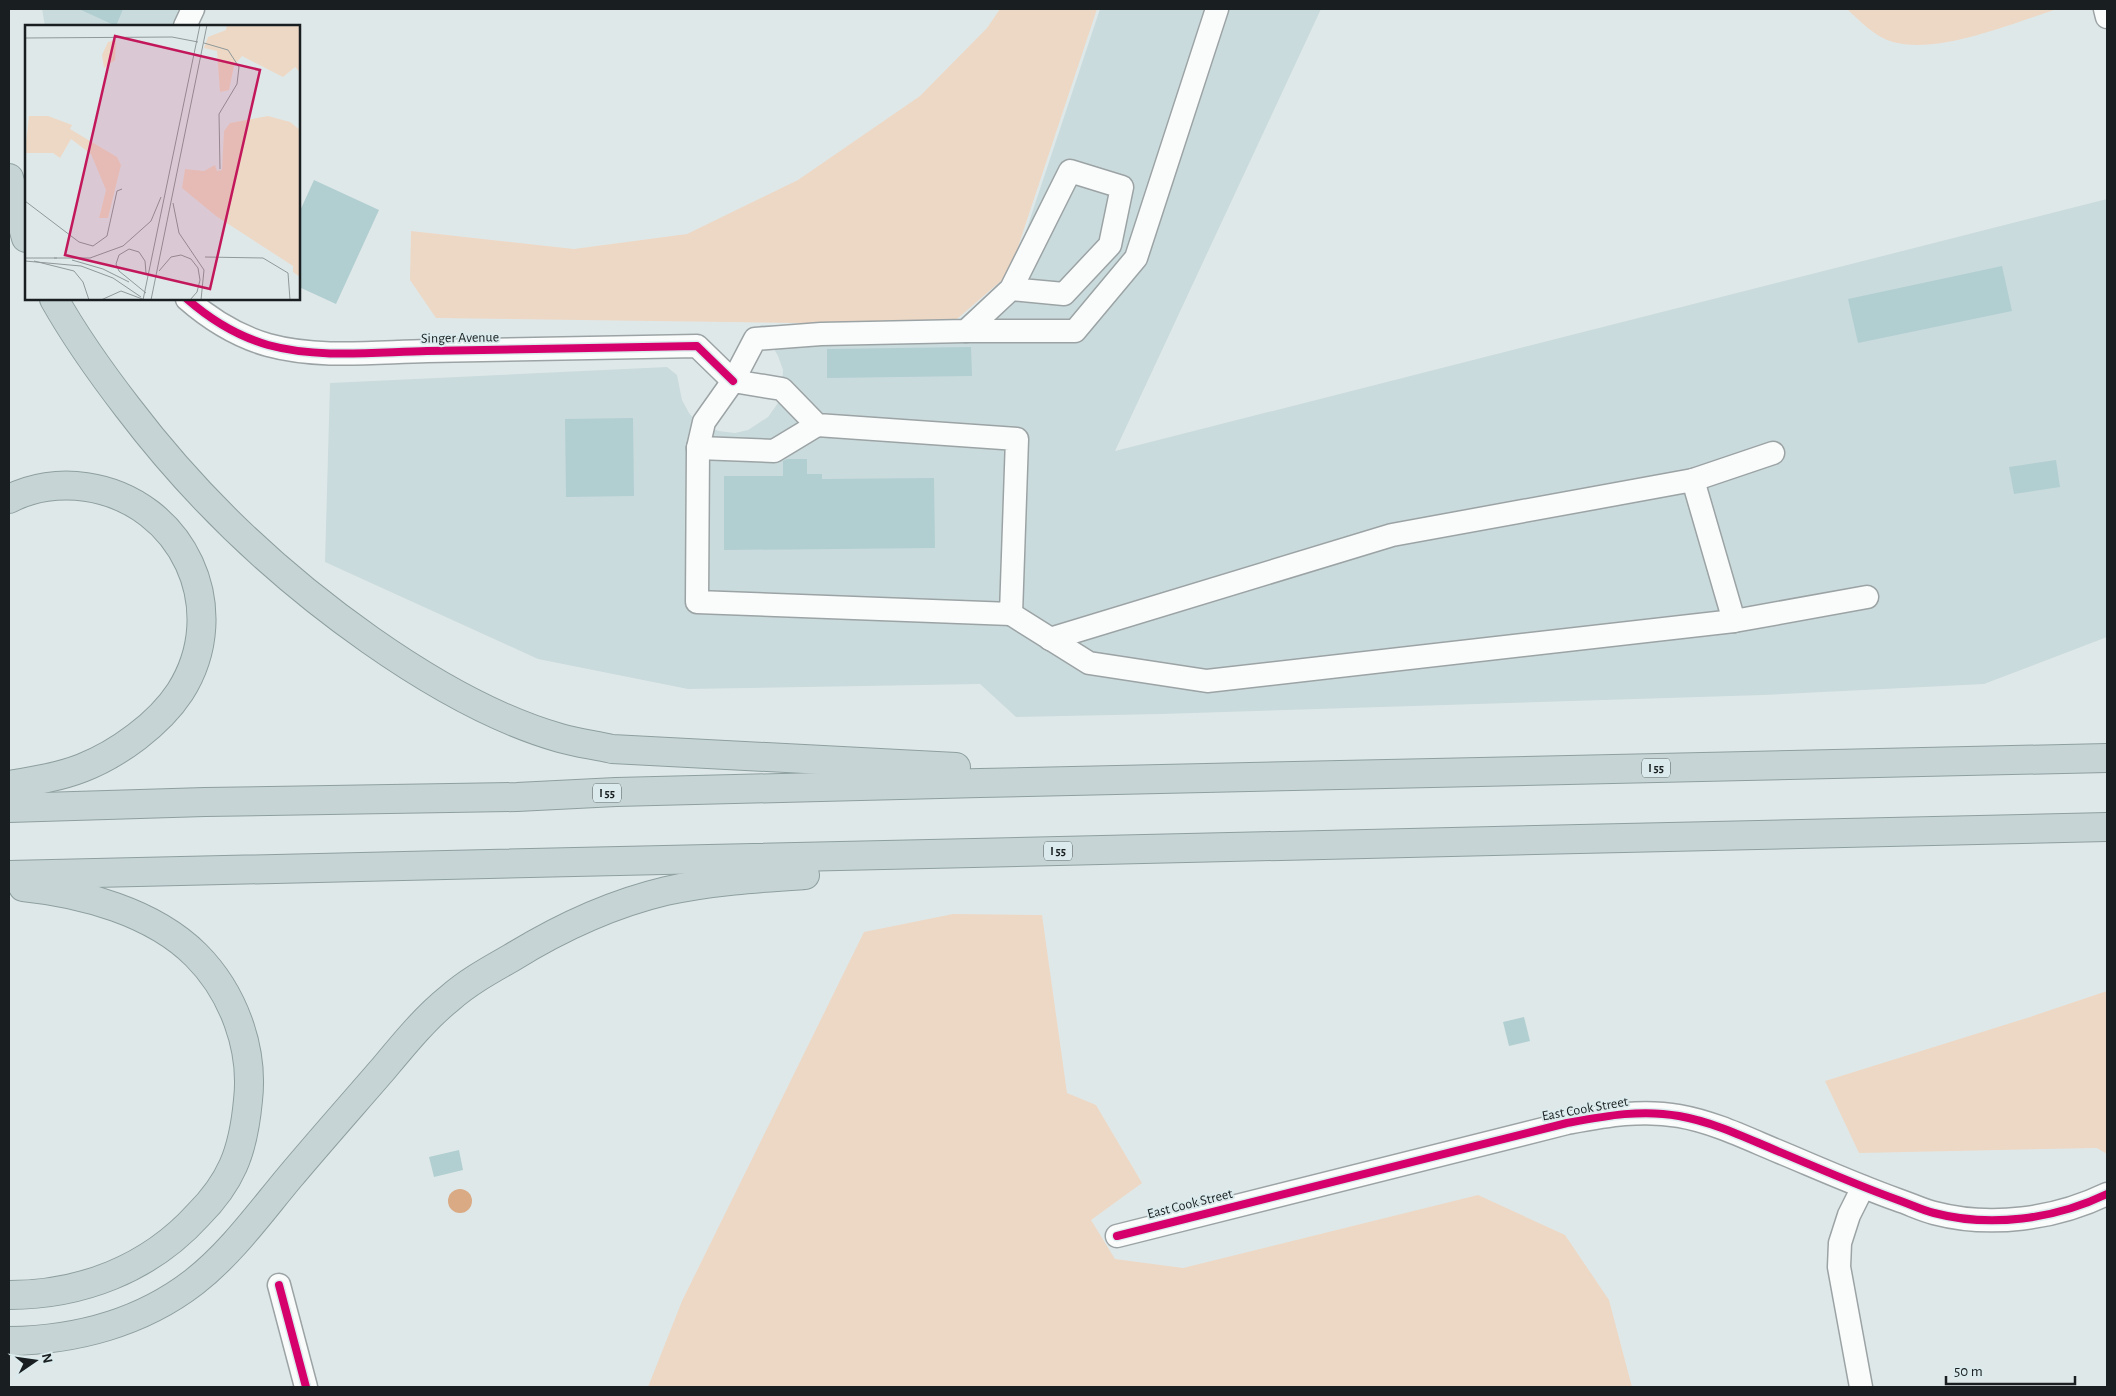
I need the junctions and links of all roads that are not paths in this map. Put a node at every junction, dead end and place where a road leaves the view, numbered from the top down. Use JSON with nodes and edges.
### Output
{"nodes":[{"id":1,"x":193,"y":9,"type":"edge"},
{"id":2,"x":1217,"y":9,"type":"edge"},
{"id":3,"x":2105,"y":9,"type":"edge"},
{"id":4,"x":2107,"y":17,"type":"edge"},
{"id":5,"x":185,"y":25,"type":"edge"},
{"id":6,"x":9,"y":178,"type":"edge"},
{"id":7,"x":25,"y":234,"type":"edge"},
{"id":8,"x":1011,"y":289,"type":"junction"},
{"id":9,"x":55,"y":300,"type":"edge"},
{"id":10,"x":188,"y":300,"type":"edge"},
{"id":11,"x":966,"y":331,"type":"junction"},
{"id":12,"x":733,"y":381,"type":"junction"},
{"id":13,"x":817,"y":424,"type":"junction"},
{"id":14,"x":698,"y":448,"type":"junction"},
{"id":15,"x":1773,"y":453,"type":"dead end"},
{"id":16,"x":1693,"y":480,"type":"junction"},
{"id":17,"x":9,"y":499,"type":"edge"},
{"id":18,"x":1867,"y":598,"type":"dead end"},
{"id":19,"x":1011,"y":614,"type":"junction"},
{"id":20,"x":1734,"y":621,"type":"junction"},
{"id":21,"x":1050,"y":638,"type":"junction"},
{"id":22,"x":2107,"y":758,"type":"edge"},
{"id":23,"x":1205,"y":778,"type":"junction"},
{"id":24,"x":9,"y":785,"type":"edge"},
{"id":25,"x":9,"y":808,"type":"edge"},
{"id":26,"x":2107,"y":827,"type":"edge"},
{"id":27,"x":1040,"y":851,"type":"junction"},
{"id":28,"x":9,"y":875,"type":"edge"},
{"id":29,"x":9,"y":886,"type":"edge"},
{"id":30,"x":1863,"y":1188,"type":"junction"},
{"id":31,"x":2107,"y":1194,"type":"edge"},
{"id":32,"x":1116,"y":1236,"type":"dead end"},
{"id":33,"x":279,"y":1285,"type":"dead end"},
{"id":34,"x":9,"y":1295,"type":"edge"},
{"id":35,"x":9,"y":1341,"type":"edge"},
{"id":36,"x":306,"y":1387,"type":"edge"},
{"id":37,"x":1861,"y":1387,"type":"edge"}],
"edges":[{"from":1,"to":5,"type":"street"},
{"from":2,"to":11,"type":"street"},
{"from":3,"to":4,"type":"street"},
{"from":6,"to":7,"type":"highway"},
{"from":8,"to":8,"type":"street"},
{"from":8,"to":11,"type":"street"},
{"from":9,"to":23,"type":"highway"},
{"from":10,"to":12,"type":"street","name":"Singer Avenue"},
{"from":11,"to":12,"type":"street"},
{"from":12,"to":13,"type":"street"},
{"from":12,"to":14,"type":"street"},
{"from":13,"to":14,"type":"street"},
{"from":13,"to":19,"type":"street"},
{"from":14,"to":19,"type":"street"},
{"from":15,"to":16,"type":"street"},
{"from":16,"to":20,"type":"street"},
{"from":16,"to":21,"type":"street"},
{"from":17,"to":24,"type":"highway"},
{"from":18,"to":20,"type":"street"},
{"from":19,"to":21,"type":"street"},
{"from":20,"to":21,"type":"street"},
{"from":22,"to":23,"type":"highway","number":"I 55"},
{"from":23,"to":25,"type":"highway","number":"I 55"},
{"from":26,"to":27,"type":"highway","number":"I 55"},
{"from":27,"to":28,"type":"highway","number":"I 55"},
{"from":27,"to":35,"type":"highway"},
{"from":29,"to":34,"type":"highway"},
{"from":30,"to":31,"type":"street","name":"East Cook Street"},
{"from":30,"to":32,"type":"street","name":"East Cook Street"},
{"from":30,"to":37,"type":"street"},
{"from":33,"to":36,"type":"street"}]}
